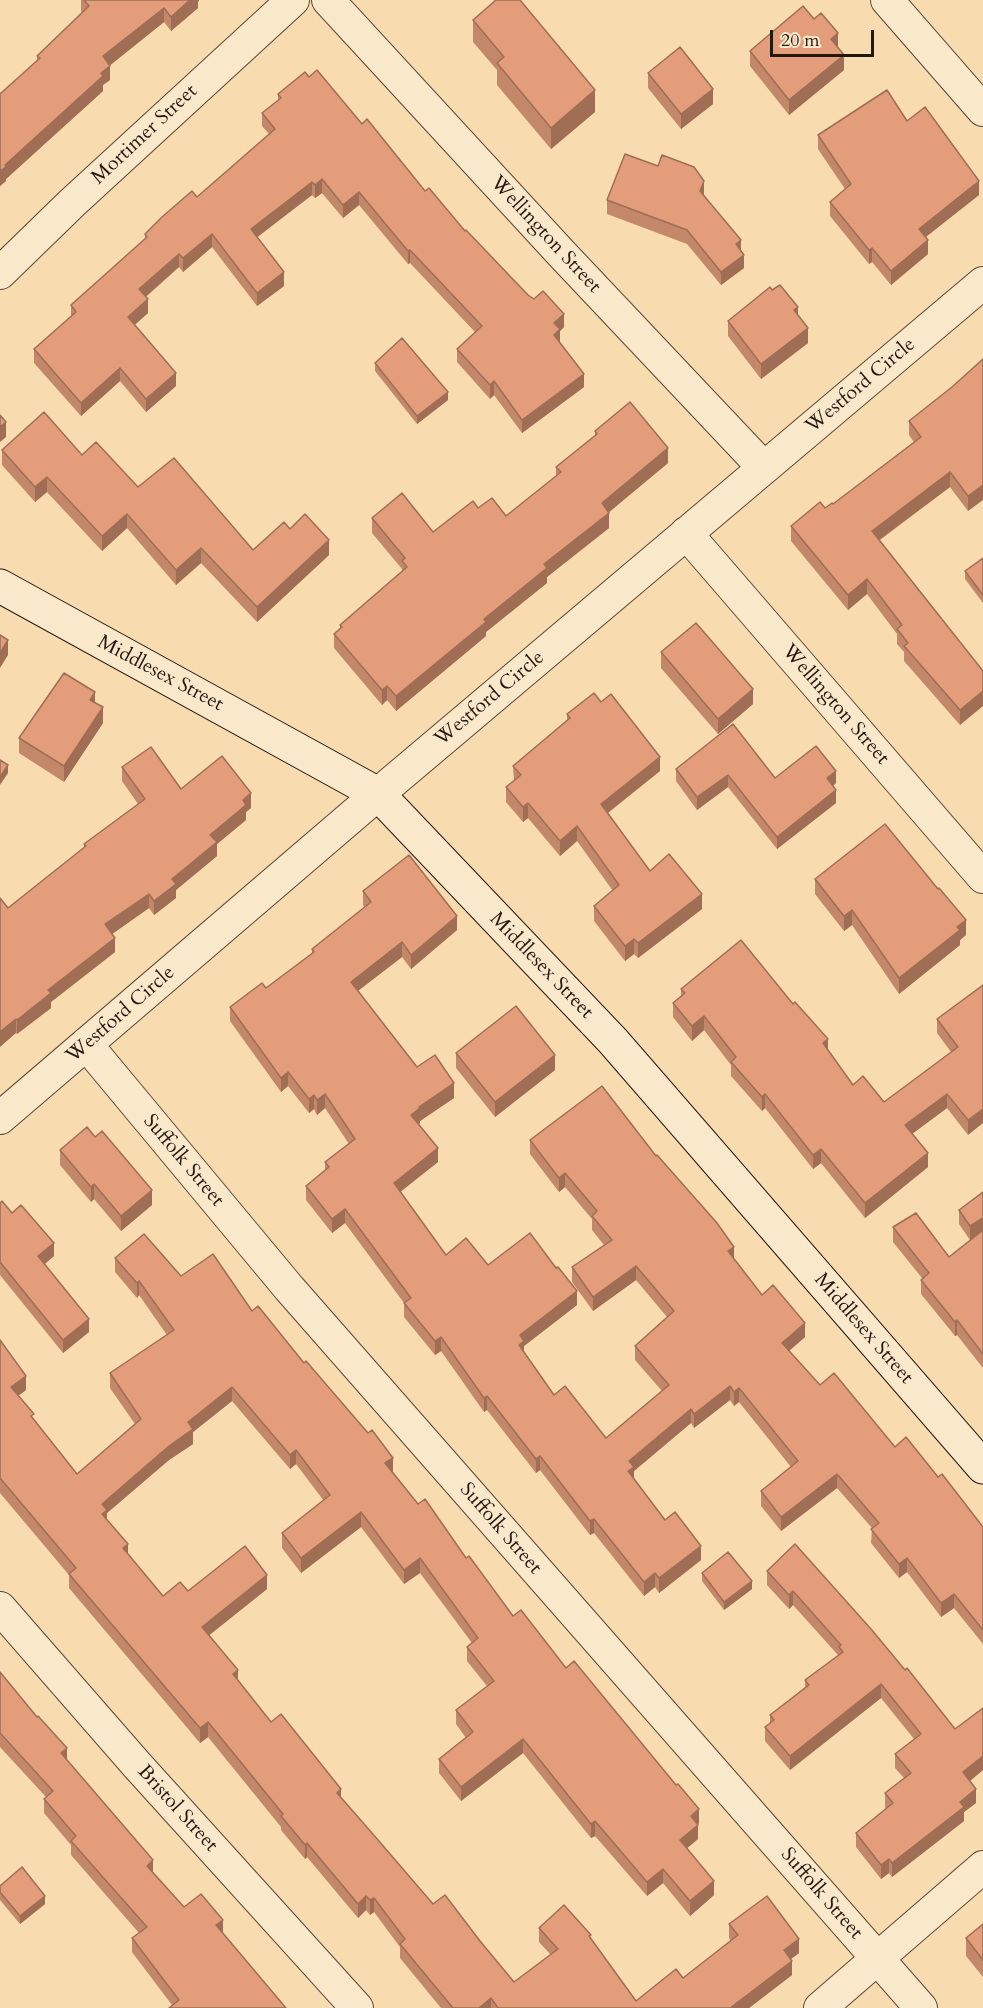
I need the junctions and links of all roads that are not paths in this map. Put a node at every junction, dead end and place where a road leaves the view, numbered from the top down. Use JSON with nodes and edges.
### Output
{"nodes":[{"id":1,"x":293,"y":0,"type":"edge"},
{"id":2,"x":328,"y":0,"type":"edge"},
{"id":3,"x":887,"y":0,"type":"edge"},
{"id":4,"x":983,"y":110,"type":"edge"},
{"id":5,"x":0,"y":273,"type":"edge"},
{"id":6,"x":983,"y":284,"type":"edge"},
{"id":7,"x":764,"y":468,"type":"junction"},
{"id":8,"x":687,"y":533,"type":"junction"},
{"id":9,"x":0,"y":586,"type":"edge"},
{"id":10,"x":378,"y":794,"type":"junction"},
{"id":11,"x":983,"y":877,"type":"edge"},
{"id":12,"x":86,"y":1044,"type":"junction"},
{"id":13,"x":0,"y":1118,"type":"edge"},
{"id":14,"x":983,"y":1467,"type":"edge"},
{"id":15,"x":0,"y":1608,"type":"edge"},
{"id":16,"x":983,"y":1867,"type":"edge"},
{"id":17,"x":878,"y":1958,"type":"junction"},
{"id":18,"x":357,"y":2008,"type":"edge"},
{"id":19,"x":820,"y":2008,"type":"edge"},
{"id":20,"x":921,"y":2008,"type":"edge"}],
"edges":[{"from":1,"to":5,"type":"street","name":"Mortimer Street"},
{"from":2,"to":7,"type":"street","name":"Wellington Street"},
{"from":3,"to":4,"type":"street"},
{"from":6,"to":7,"type":"street","name":"Westford Circle"},
{"from":7,"to":8,"type":"street","name":"Westford Circle"},
{"from":8,"to":10,"type":"street","name":"Westford Circle"},
{"from":8,"to":11,"type":"street","name":"Wellington Street"},
{"from":9,"to":10,"type":"street","name":"Middlesex Street"},
{"from":10,"to":12,"type":"street","name":"Westford Circle"},
{"from":10,"to":14,"type":"street","name":"Middlesex Street"},
{"from":12,"to":13,"type":"street","name":"Westford Circle"},
{"from":12,"to":17,"type":"street","name":"Suffolk Street"},
{"from":15,"to":18,"type":"street","name":"Bristol Street"},
{"from":16,"to":17,"type":"street"},
{"from":17,"to":19,"type":"street"},
{"from":17,"to":20,"type":"street","name":"Suffolk Street"}]}
